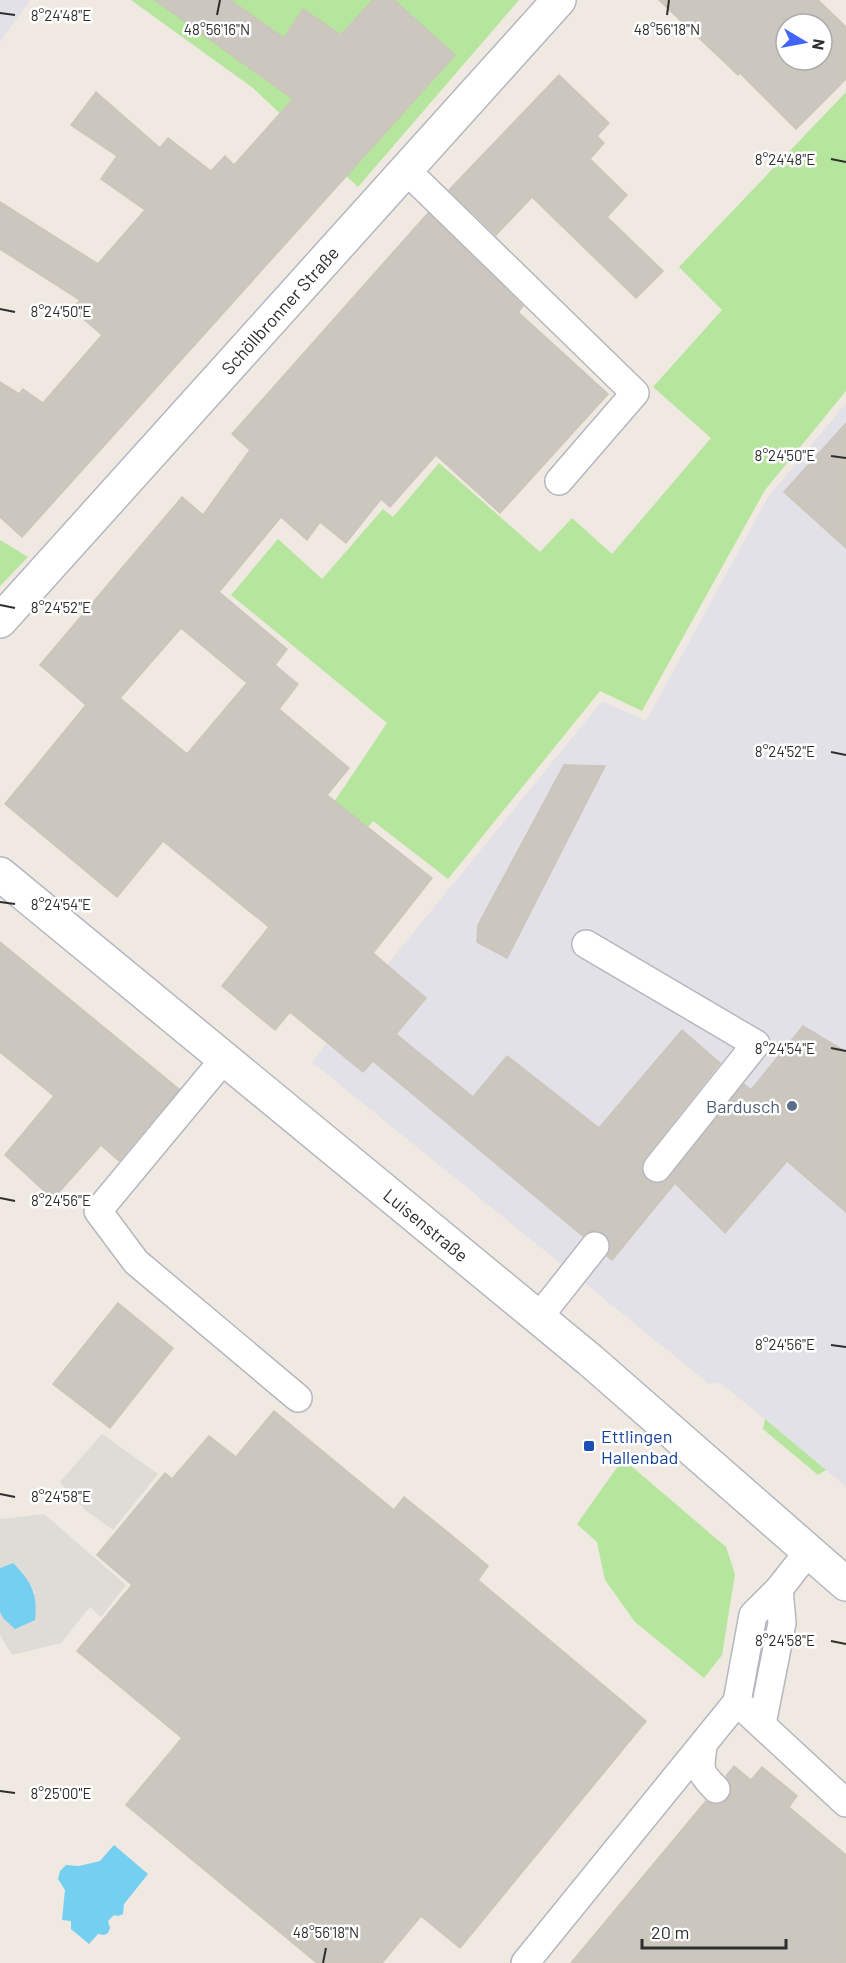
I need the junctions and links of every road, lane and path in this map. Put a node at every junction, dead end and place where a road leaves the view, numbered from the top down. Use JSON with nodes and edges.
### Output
{"nodes":[{"id":1,"x":559,"y":0,"type":"edge"},
{"id":2,"x":406,"y":170,"type":"junction"},
{"id":3,"x":559,"y":481,"type":"dead end"},
{"id":4,"x":0,"y":621,"type":"edge"},
{"id":5,"x":0,"y":874,"type":"edge"},
{"id":6,"x":586,"y":944,"type":"dead end"},
{"id":7,"x":225,"y":1058,"type":"junction"},
{"id":8,"x":657,"y":1168,"type":"dead end"},
{"id":9,"x":595,"y":1246,"type":"dead end"},
{"id":10,"x":538,"y":1318,"type":"junction"},
{"id":11,"x":298,"y":1398,"type":"dead end"},
{"id":12,"x":808,"y":1552,"type":"junction"},
{"id":13,"x":846,"y":1584,"type":"edge"},
{"id":14,"x":779,"y":1589,"type":"junction"},
{"id":15,"x":737,"y":1702,"type":"junction"},
{"id":16,"x":762,"y":1724,"type":"junction"},
{"id":17,"x":703,"y":1746,"type":"junction"},
{"id":18,"x":716,"y":1789,"type":"dead end"},
{"id":19,"x":846,"y":1803,"type":"edge"},
{"id":20,"x":525,"y":1963,"type":"edge"}],
"edges":[{"from":1,"to":2,"type":"main road","name":"Schöllbronner Straße"},
{"from":2,"to":3,"type":"lane"},
{"from":2,"to":4,"type":"main road","name":"Schöllbronner Straße"},
{"from":5,"to":7,"type":"main road","name":"Luisenstraße"},
{"from":6,"to":8,"type":"lane"},
{"from":7,"to":10,"type":"main road","name":"Luisenstraße"},
{"from":7,"to":11,"type":"lane"},
{"from":9,"to":10,"type":"lane"},
{"from":10,"to":12,"type":"main road","name":"Luisenstraße"},
{"from":12,"to":13,"type":"main road","name":"Luisenstraße"},
{"from":12,"to":14,"type":"lane"},
{"from":14,"to":15,"type":"lane"},
{"from":14,"to":16,"type":"lane"},
{"from":15,"to":16,"type":"lane"},
{"from":15,"to":17,"type":"lane"},
{"from":16,"to":19,"type":"lane"},
{"from":17,"to":18,"type":"lane"},
{"from":17,"to":20,"type":"lane"}]}
